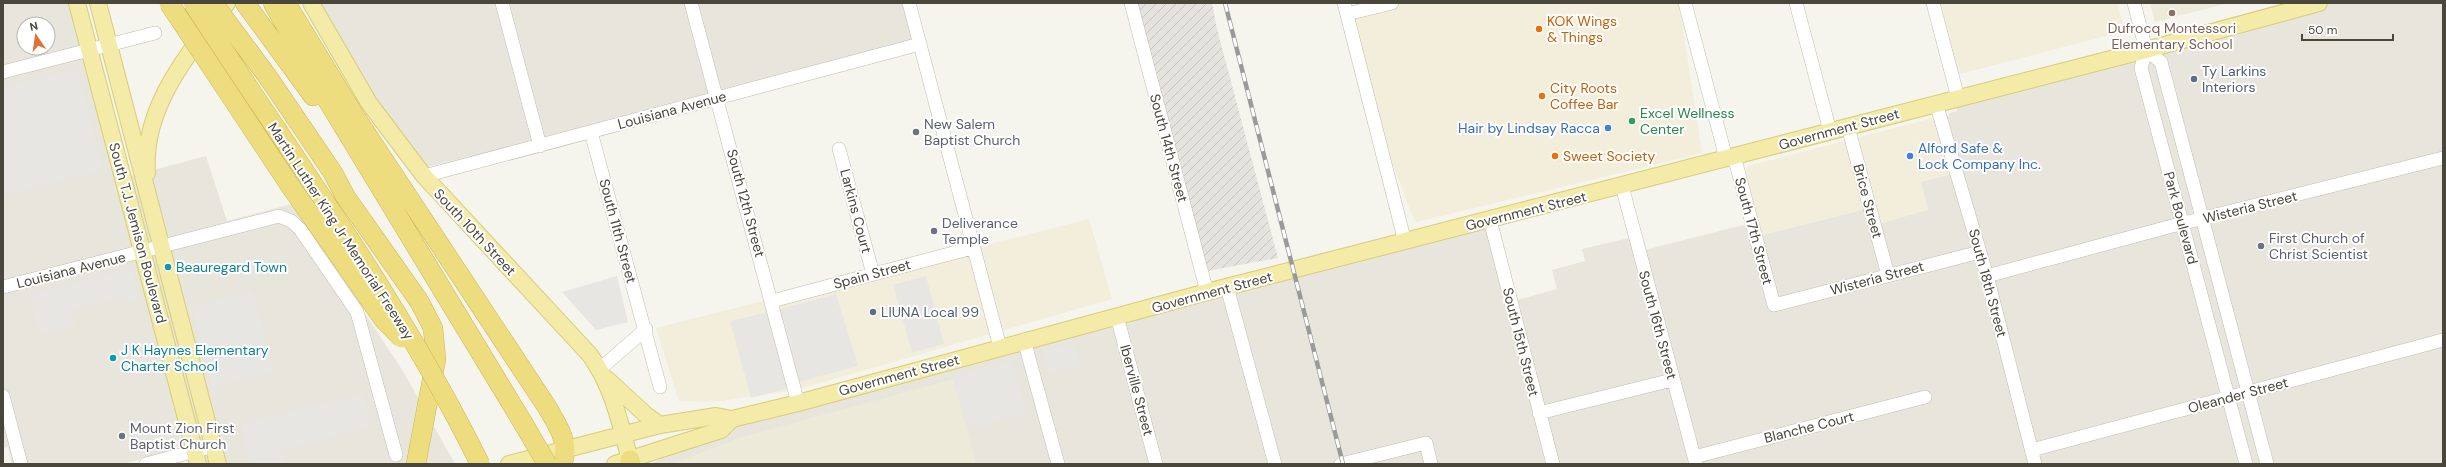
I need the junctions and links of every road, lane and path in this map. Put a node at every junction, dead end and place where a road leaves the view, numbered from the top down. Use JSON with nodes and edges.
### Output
{"nodes":[{"id":1,"x":77,"y":3,"type":"edge"},
{"id":2,"x":98,"y":3,"type":"edge"},
{"id":3,"x":169,"y":3,"type":"edge"},
{"id":4,"x":193,"y":3,"type":"edge"},
{"id":5,"x":213,"y":3,"type":"edge"},
{"id":6,"x":227,"y":3,"type":"edge"},
{"id":7,"x":245,"y":3,"type":"edge"},
{"id":8,"x":272,"y":3,"type":"edge"},
{"id":9,"x":286,"y":3,"type":"edge"},
{"id":10,"x":311,"y":3,"type":"edge"},
{"id":11,"x":502,"y":3,"type":"edge"},
{"id":12,"x":691,"y":3,"type":"edge"},
{"id":13,"x":909,"y":3,"type":"edge"},
{"id":14,"x":1131,"y":3,"type":"edge"},
{"id":15,"x":1392,"y":3,"type":"edge"},
{"id":16,"x":1685,"y":3,"type":"edge"},
{"id":17,"x":1796,"y":3,"type":"edge"},
{"id":18,"x":1933,"y":3,"type":"edge"},
{"id":19,"x":2134,"y":3,"type":"edge"},
{"id":20,"x":2319,"y":3,"type":"edge"},
{"id":21,"x":1346,"y":9,"type":"edge"},
{"id":22,"x":155,"y":33,"type":"dead end"},
{"id":23,"x":109,"y":44,"type":"junction"},
{"id":24,"x":920,"y":44,"type":"junction"},
{"id":25,"x":89,"y":50,"type":"junction"},
{"id":26,"x":2146,"y":50,"type":"junction"},
{"id":27,"x":3,"y":72,"type":"edge"},
{"id":28,"x":717,"y":98,"type":"junction"},
{"id":29,"x":1958,"y":98,"type":"junction"},
{"id":30,"x":1936,"y":103,"type":"junction"},
{"id":31,"x":1848,"y":127,"type":"junction"},
{"id":32,"x":1830,"y":131,"type":"junction"},
{"id":33,"x":591,"y":132,"type":"junction"},
{"id":34,"x":540,"y":146,"type":"junction"},
{"id":35,"x":839,"y":149,"type":"dead end"},
{"id":36,"x":1730,"y":157,"type":"junction"},
{"id":37,"x":2443,"y":158,"type":"edge"},
{"id":38,"x":363,"y":159,"type":"junction"},
{"id":39,"x":424,"y":176,"type":"junction"},
{"id":40,"x":1622,"y":186,"type":"junction"},
{"id":41,"x":149,"y":200,"type":"junction"},
{"id":42,"x":2202,"y":219,"type":"junction"},
{"id":43,"x":1490,"y":220,"type":"junction"},
{"id":44,"x":2182,"y":224,"type":"junction"},
{"id":45,"x":1405,"y":242,"type":"junction"},
{"id":46,"x":162,"y":247,"type":"junction"},
{"id":47,"x":972,"y":248,"type":"junction"},
{"id":48,"x":143,"y":252,"type":"junction"},
{"id":49,"x":1980,"y":252,"type":"junction"},
{"id":50,"x":873,"y":274,"type":"junction"},
{"id":51,"x":1888,"y":275,"type":"junction"},
{"id":52,"x":1987,"y":276,"type":"junction"},
{"id":53,"x":3,"y":287,"type":"edge"},
{"id":54,"x":1228,"y":287,"type":"junction"},
{"id":55,"x":1207,"y":292,"type":"junction"},
{"id":56,"x":772,"y":301,"type":"junction"},
{"id":57,"x":1774,"y":305,"type":"joint"},
{"id":58,"x":1117,"y":316,"type":"junction"},
{"id":59,"x":646,"y":329,"type":"junction"},
{"id":60,"x":1024,"y":340,"type":"junction"},
{"id":61,"x":2443,"y":340,"type":"edge"},
{"id":62,"x":1000,"y":347,"type":"junction"},
{"id":63,"x":428,"y":367,"type":"junction"},
{"id":64,"x":602,"y":373,"type":"junction"},
{"id":65,"x":1672,"y":380,"type":"junction"},
{"id":66,"x":660,"y":387,"type":"dead end"},
{"id":67,"x":2248,"y":392,"type":"junction"},
{"id":68,"x":3,"y":396,"type":"edge"},
{"id":69,"x":2228,"y":397,"type":"junction"},
{"id":70,"x":1925,"y":398,"type":"dead end"},
{"id":71,"x":798,"y":403,"type":"junction"},
{"id":72,"x":1539,"y":413,"type":"junction"},
{"id":73,"x":732,"y":419,"type":"junction"},
{"id":74,"x":523,"y":423,"type":"junction"},
{"id":75,"x":660,"y":425,"type":"junction"},
{"id":76,"x":623,"y":434,"type":"junction"},
{"id":77,"x":214,"y":446,"type":"junction"},
{"id":78,"x":2032,"y":450,"type":"junction"},
{"id":79,"x":396,"y":455,"type":"dead end"},
{"id":80,"x":564,"y":456,"type":"edge"},
{"id":81,"x":197,"y":457,"type":"edge"},
{"id":82,"x":1695,"y":460,"type":"edge"},
{"id":83,"x":626,"y":463,"type":"edge"},
{"id":84,"x":21,"y":464,"type":"edge"},
{"id":85,"x":146,"y":464,"type":"edge"},
{"id":86,"x":218,"y":464,"type":"edge"},
{"id":87,"x":416,"y":464,"type":"edge"},
{"id":88,"x":480,"y":464,"type":"edge"},
{"id":89,"x":508,"y":464,"type":"edge"},
{"id":90,"x":540,"y":464,"type":"edge"},
{"id":91,"x":547,"y":464,"type":"edge"},
{"id":92,"x":1058,"y":464,"type":"edge"},
{"id":93,"x":1156,"y":464,"type":"edge"},
{"id":94,"x":1274,"y":464,"type":"edge"},
{"id":95,"x":1341,"y":464,"type":"edge"},
{"id":96,"x":1431,"y":464,"type":"edge"},
{"id":97,"x":1553,"y":464,"type":"edge"},
{"id":98,"x":2035,"y":464,"type":"edge"},
{"id":99,"x":2246,"y":464,"type":"edge"},
{"id":100,"x":2267,"y":464,"type":"edge"}],
"edges":[{"from":1,"to":25,"type":"main road","name":"South T.J. Jemison Boulevard"},
{"from":2,"to":23,"type":"main road","name":"South T.J. Jemison Boulevard"},
{"from":3,"to":63,"type":"highway","bridge":true},
{"from":4,"to":63,"type":"highway","name":"Martin Luther King Jr Memorial Freeway","bridge":true},
{"from":5,"to":87,"type":"highway","bridge":true},
{"from":6,"to":41,"type":"main road"},
{"from":7,"to":38,"type":"highway"},
{"from":8,"to":38,"type":"highway"},
{"from":9,"to":80,"type":"highway"},
{"from":10,"to":39,"type":"main road","name":"South 10th Street"},
{"from":11,"to":34,"type":"street"},
{"from":12,"to":28,"type":"street","name":"South 12th Street"},
{"from":13,"to":24,"type":"street"},
{"from":14,"to":55,"type":"street","name":"South 14th Street"},
{"from":15,"to":21,"type":"street"},
{"from":16,"to":36,"type":"street","name":"South 17th Street"},
{"from":17,"to":32,"type":"street"},
{"from":18,"to":29,"type":"street"},
{"from":19,"to":26,"type":"street"},
{"from":20,"to":26,"type":"main road","name":"Government Street"},
{"from":21,"to":45,"type":"street"},
{"from":22,"to":23,"type":"street"},
{"from":23,"to":25,"type":"street"},
{"from":23,"to":41,"type":"main road","name":"South T.J. Jemison Boulevard"},
{"from":24,"to":28,"type":"street","name":"Louisiana Avenue"},
{"from":24,"to":47,"type":"street"},
{"from":25,"to":27,"type":"street"},
{"from":25,"to":48,"type":"main road","name":"South T.J. Jemison Boulevard"},
{"from":26,"to":29,"type":"main road","name":"Government Street"},
{"from":26,"to":42,"type":"street"},
{"from":26,"to":44,"type":"street","name":"Park Boulevard"},
{"from":28,"to":33,"type":"street","name":"Louisiana Avenue"},
{"from":28,"to":56,"type":"street","name":"South 12th Street"},
{"from":29,"to":30,"type":"main road","name":"Government Street"},
{"from":30,"to":31,"type":"main road","name":"Government Street"},
{"from":30,"to":49,"type":"street","name":"South 18th Street"},
{"from":31,"to":32,"type":"main road","name":"Government Street"},
{"from":31,"to":51,"type":"street","name":"Brice Street"},
{"from":32,"to":36,"type":"main road","name":"Government Street"},
{"from":33,"to":34,"type":"street","name":"Louisiana Avenue"},
{"from":33,"to":59,"type":"street","name":"South 11th Street"},
{"from":34,"to":39,"type":"street","name":"Louisiana Avenue"},
{"from":35,"to":50,"type":"street","name":"Larkins Court"},
{"from":36,"to":40,"type":"main road","name":"Government Street"},
{"from":36,"to":57,"type":"street","name":"South 17th Street"},
{"from":37,"to":42,"type":"street","name":"Wisteria Street"},
{"from":38,"to":74,"type":"highway"},
{"from":39,"to":64,"type":"main road","name":"South 10th Street"},
{"from":40,"to":43,"type":"main road","name":"Government Street"},
{"from":40,"to":65,"type":"street","name":"South 16th Street"},
{"from":41,"to":46,"type":"main road","name":"South T.J. Jemison Boulevard"},
{"from":42,"to":44,"type":"street","name":"Wisteria Street"},
{"from":42,"to":67,"type":"street"},
{"from":43,"to":45,"type":"main road","name":"Government Street"},
{"from":43,"to":72,"type":"street","name":"South 15th Street"},
{"from":44,"to":52,"type":"street","name":"Wisteria Street"},
{"from":44,"to":69,"type":"street","name":"Park Boulevard"},
{"from":45,"to":54,"type":"main road","name":"Government Street"},
{"from":46,"to":48,"type":"street","name":"Louisiana Avenue"},
{"from":46,"to":77,"type":"main road","name":"South T.J. Jemison Boulevard"},
{"from":46,"to":79,"type":"street","name":"Louisiana Avenue"},
{"from":47,"to":50,"type":"street","name":"Spain Street"},
{"from":47,"to":62,"type":"street"},
{"from":48,"to":53,"type":"street","name":"Louisiana Avenue"},
{"from":48,"to":81,"type":"main road","name":"South T.J. Jemison Boulevard"},
{"from":49,"to":51,"type":"street","name":"Wisteria Street"},
{"from":49,"to":52,"type":"street","name":"South 18th Street"},
{"from":50,"to":56,"type":"street","name":"Spain Street"},
{"from":51,"to":57,"type":"street","name":"Wisteria Street"},
{"from":52,"to":78,"type":"street","name":"South 18th Street"},
{"from":54,"to":55,"type":"main road","name":"Government Street"},
{"from":54,"to":94,"type":"street"},
{"from":55,"to":58,"type":"main road","name":"Government Street"},
{"from":56,"to":71,"type":"street","name":"South 12th Street"},
{"from":58,"to":60,"type":"main road","name":"Government Street"},
{"from":58,"to":93,"type":"street","name":"Iberville Street"},
{"from":59,"to":64,"type":"street"},
{"from":59,"to":66,"type":"street","name":"South 11th Street"},
{"from":60,"to":62,"type":"main road","name":"Government Street"},
{"from":60,"to":92,"type":"street"},
{"from":61,"to":67,"type":"street","name":"Oleander Street"},
{"from":62,"to":71,"type":"main road","name":"Government Street"},
{"from":63,"to":88,"type":"highway","name":"Martin Luther King Jr Memorial Freeway","bridge":true},
{"from":64,"to":75,"type":"main road"},
{"from":64,"to":76,"type":"main road","name":"South 10th Street"},
{"from":65,"to":72,"type":"street"},
{"from":65,"to":82,"type":"street","name":"South 16th Street"},
{"from":67,"to":69,"type":"street","name":"Oleander Street"},
{"from":67,"to":100,"type":"street"},
{"from":68,"to":84,"type":"street"},
{"from":69,"to":78,"type":"street","name":"Oleander Street"},
{"from":69,"to":99,"type":"street","name":"Park Boulevard"},
{"from":70,"to":82,"type":"street","name":"Blanche Court"},
{"from":71,"to":73,"type":"main road","name":"Government Street"},
{"from":72,"to":97,"type":"street","name":"South 15th Street"},
{"from":73,"to":75,"type":"main road","name":"Government Street"},
{"from":73,"to":83,"type":"main road","name":"Government Street"},
{"from":74,"to":90,"type":"highway","bridge":true},
{"from":74,"to":91,"type":"highway","bridge":true},
{"from":75,"to":76,"type":"main road","name":"Government Street"},
{"from":76,"to":80,"type":"main road","name":"Government Street"},
{"from":76,"to":83,"type":"main road","name":"South 10th Street"},
{"from":77,"to":81,"type":"street"},
{"from":77,"to":86,"type":"main road","name":"South T.J. Jemison Boulevard"},
{"from":78,"to":98,"type":"street","name":"South 18th Street"},
{"from":80,"to":89,"type":"main road","name":"Government Street"},
{"from":81,"to":85,"type":"street"},
{"from":95,"to":96,"type":"street"}]}
